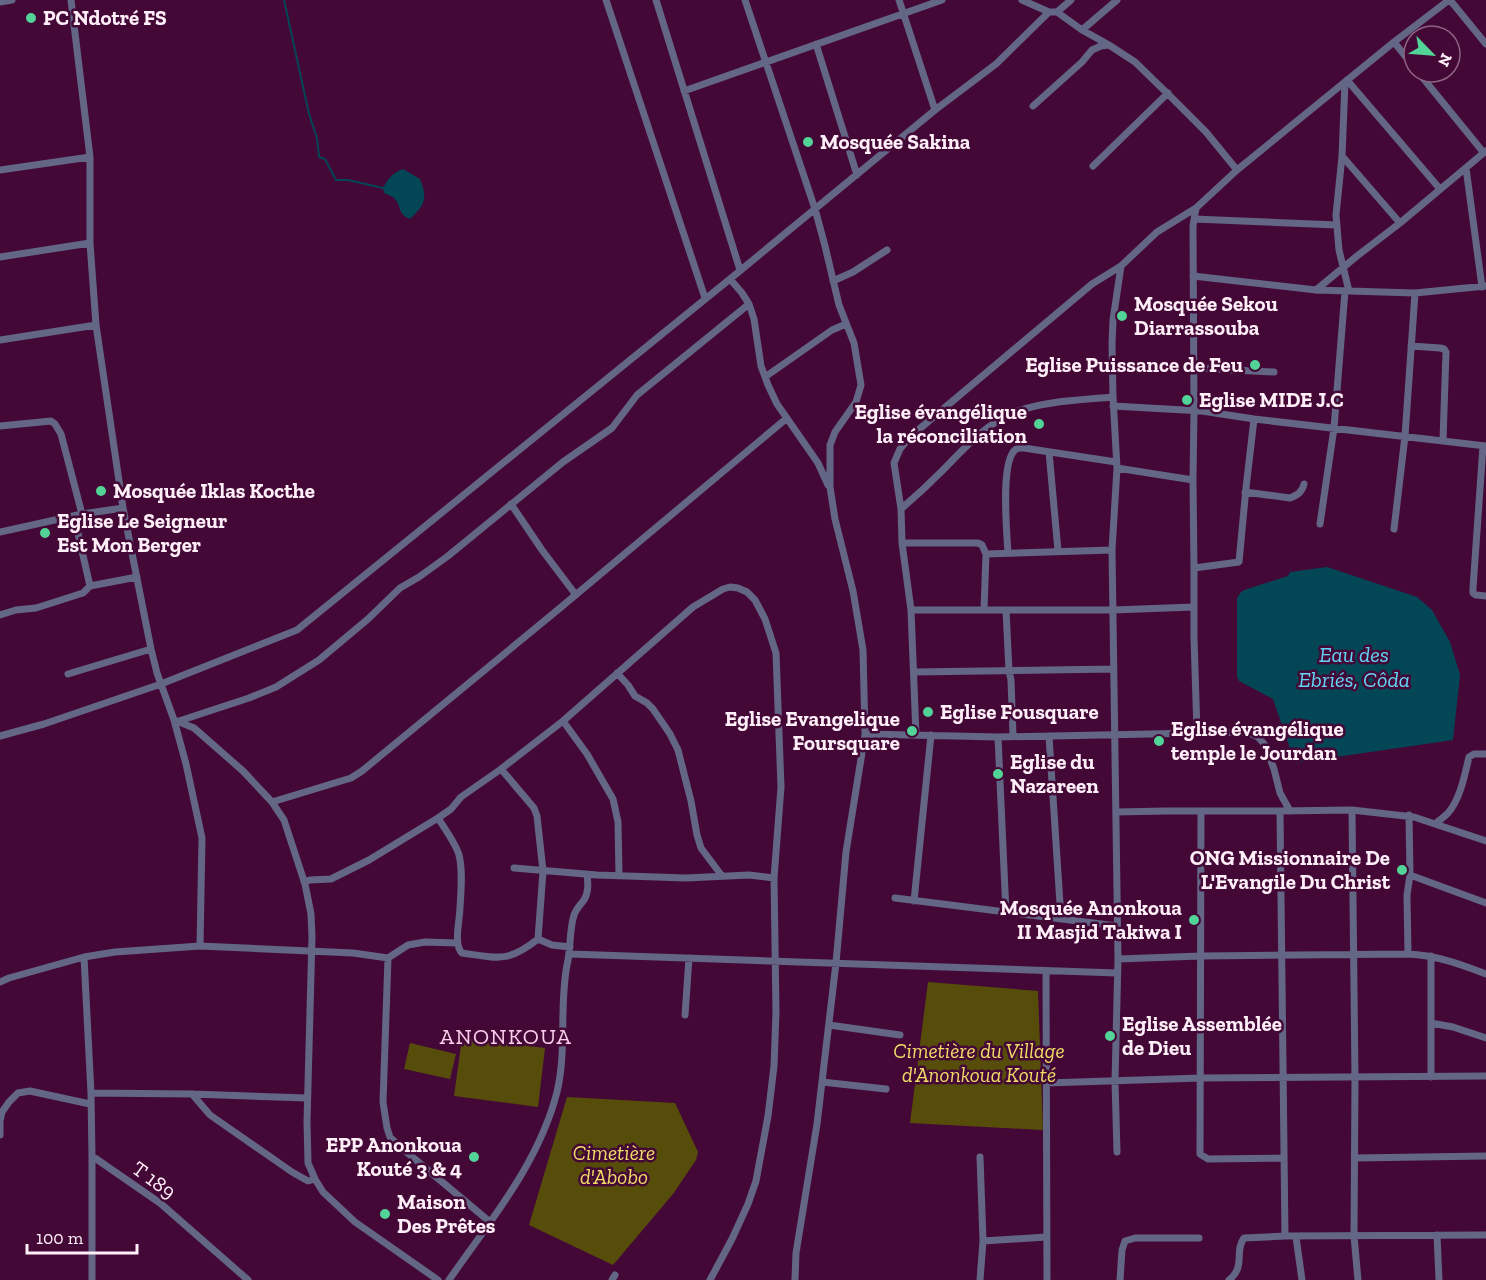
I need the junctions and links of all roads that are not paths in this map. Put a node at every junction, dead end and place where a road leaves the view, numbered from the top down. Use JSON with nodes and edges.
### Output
{"nodes":[{"id":1,"x":12,"y":0,"type":"edge"},
{"id":2,"x":71,"y":0,"type":"edge"},
{"id":3,"x":606,"y":0,"type":"edge"},
{"id":4,"x":656,"y":0,"type":"edge"},
{"id":5,"x":745,"y":0,"type":"edge"},
{"id":6,"x":899,"y":0,"type":"edge"},
{"id":7,"x":942,"y":0,"type":"edge"},
{"id":8,"x":1022,"y":0,"type":"edge"},
{"id":9,"x":1071,"y":0,"type":"edge"},
{"id":10,"x":1116,"y":0,"type":"edge"},
{"id":11,"x":1450,"y":0,"type":"edge"},
{"id":12,"x":0,"y":2,"type":"edge"},
{"id":13,"x":1053,"y":12,"type":"junction"},
{"id":14,"x":904,"y":14,"type":"junction"},
{"id":15,"x":1082,"y":30,"type":"junction"},
{"id":16,"x":1394,"y":42,"type":"junction"},
{"id":17,"x":816,"y":44,"type":"junction"},
{"id":18,"x":1486,"y":44,"type":"edge"},
{"id":19,"x":1109,"y":45,"type":"junction"},
{"id":20,"x":1402,"y":52,"type":"edge"},
{"id":21,"x":766,"y":62,"type":"junction"},
{"id":22,"x":1346,"y":81,"type":"junction"},
{"id":23,"x":1428,"y":84,"type":"edge"},
{"id":24,"x":684,"y":91,"type":"junction"},
{"id":25,"x":1168,"y":93,"type":"junction"},
{"id":26,"x":1033,"y":106,"type":"dead end"},
{"id":27,"x":935,"y":110,"type":"junction"},
{"id":28,"x":1485,"y":152,"type":"edge"},
{"id":29,"x":1342,"y":156,"type":"junction"},
{"id":30,"x":90,"y":157,"type":"junction"},
{"id":31,"x":1093,"y":166,"type":"dead end"},
{"id":32,"x":1466,"y":168,"type":"junction"},
{"id":33,"x":0,"y":170,"type":"edge"},
{"id":34,"x":1237,"y":170,"type":"junction"},
{"id":35,"x":857,"y":175,"type":"junction"},
{"id":36,"x":1440,"y":189,"type":"junction"},
{"id":37,"x":1196,"y":208,"type":"junction"},
{"id":38,"x":814,"y":209,"type":"junction"},
{"id":39,"x":1194,"y":219,"type":"junction"},
{"id":40,"x":1400,"y":223,"type":"junction"},
{"id":41,"x":1337,"y":225,"type":"junction"},
{"id":42,"x":90,"y":243,"type":"junction"},
{"id":43,"x":887,"y":250,"type":"dead end"},
{"id":44,"x":0,"y":257,"type":"edge"},
{"id":45,"x":1120,"y":266,"type":"junction"},
{"id":46,"x":1344,"y":266,"type":"junction"},
{"id":47,"x":740,"y":270,"type":"junction"},
{"id":48,"x":1193,"y":276,"type":"junction"},
{"id":49,"x":730,"y":279,"type":"junction"},
{"id":50,"x":833,"y":281,"type":"junction"},
{"id":51,"x":1484,"y":287,"type":"edge"},
{"id":52,"x":1316,"y":290,"type":"junction"},
{"id":53,"x":1347,"y":291,"type":"junction"},
{"id":54,"x":1415,"y":293,"type":"junction"},
{"id":55,"x":705,"y":298,"type":"junction"},
{"id":56,"x":749,"y":304,"type":"junction"},
{"id":57,"x":846,"y":324,"type":"junction"},
{"id":58,"x":96,"y":325,"type":"junction"},
{"id":59,"x":0,"y":340,"type":"edge"},
{"id":60,"x":1412,"y":346,"type":"junction"},
{"id":61,"x":1194,"y":368,"type":"junction"},
{"id":62,"x":1274,"y":372,"type":"dead end"},
{"id":63,"x":765,"y":377,"type":"junction"},
{"id":64,"x":1113,"y":397,"type":"junction"},
{"id":65,"x":1113,"y":406,"type":"junction"},
{"id":66,"x":1194,"y":410,"type":"junction"},
{"id":67,"x":787,"y":418,"type":"junction"},
{"id":68,"x":1254,"y":419,"type":"junction"},
{"id":69,"x":0,"y":426,"type":"edge"},
{"id":70,"x":1334,"y":428,"type":"junction"},
{"id":71,"x":1405,"y":436,"type":"junction"},
{"id":72,"x":1443,"y":440,"type":"junction"},
{"id":73,"x":1484,"y":446,"type":"edge"},
{"id":74,"x":1049,"y":452,"type":"junction"},
{"id":75,"x":1117,"y":465,"type":"junction"},
{"id":76,"x":1193,"y":480,"type":"junction"},
{"id":77,"x":1304,"y":484,"type":"dead end"},
{"id":78,"x":830,"y":487,"type":"junction"},
{"id":79,"x":1245,"y":492,"type":"junction"},
{"id":80,"x":511,"y":504,"type":"junction"},
{"id":81,"x":123,"y":508,"type":"junction"},
{"id":82,"x":901,"y":509,"type":"junction"},
{"id":83,"x":78,"y":515,"type":"junction"},
{"id":84,"x":1320,"y":524,"type":"dead end"},
{"id":85,"x":1394,"y":529,"type":"dead end"},
{"id":86,"x":0,"y":532,"type":"edge"},
{"id":87,"x":902,"y":543,"type":"junction"},
{"id":88,"x":1112,"y":550,"type":"junction"},
{"id":89,"x":1058,"y":551,"type":"junction"},
{"id":90,"x":986,"y":554,"type":"junction"},
{"id":91,"x":1008,"y":554,"type":"junction"},
{"id":92,"x":1194,"y":568,"type":"junction"},
{"id":93,"x":136,"y":577,"type":"junction"},
{"id":94,"x":90,"y":586,"type":"junction"},
{"id":95,"x":576,"y":595,"type":"junction"},
{"id":96,"x":1486,"y":596,"type":"edge"},
{"id":97,"x":1194,"y":607,"type":"junction"},
{"id":98,"x":910,"y":610,"type":"junction"},
{"id":99,"x":984,"y":610,"type":"junction"},
{"id":100,"x":1006,"y":610,"type":"junction"},
{"id":101,"x":1113,"y":610,"type":"junction"},
{"id":102,"x":0,"y":615,"type":"edge"},
{"id":103,"x":151,"y":650,"type":"junction"},
{"id":104,"x":1113,"y":669,"type":"junction"},
{"id":105,"x":1009,"y":671,"type":"junction"},
{"id":106,"x":914,"y":672,"type":"junction"},
{"id":107,"x":68,"y":674,"type":"dead end"},
{"id":108,"x":617,"y":674,"type":"junction"},
{"id":109,"x":161,"y":684,"type":"junction"},
{"id":110,"x":177,"y":721,"type":"junction"},
{"id":111,"x":563,"y":722,"type":"junction"},
{"id":112,"x":1197,"y":732,"type":"junction"},
{"id":113,"x":865,"y":734,"type":"junction"},
{"id":114,"x":916,"y":735,"type":"junction"},
{"id":115,"x":931,"y":735,"type":"junction"},
{"id":116,"x":1114,"y":735,"type":"junction"},
{"id":117,"x":0,"y":736,"type":"edge"},
{"id":118,"x":1013,"y":736,"type":"junction"},
{"id":119,"x":1049,"y":736,"type":"junction"},
{"id":120,"x":998,"y":737,"type":"junction"},
{"id":121,"x":1486,"y":754,"type":"edge"},
{"id":122,"x":501,"y":769,"type":"junction"},
{"id":123,"x":272,"y":802,"type":"junction"},
{"id":124,"x":1352,"y":810,"type":"junction"},
{"id":125,"x":1201,"y":811,"type":"junction"},
{"id":126,"x":1280,"y":811,"type":"junction"},
{"id":127,"x":1290,"y":811,"type":"junction"},
{"id":128,"x":1116,"y":812,"type":"junction"},
{"id":129,"x":1409,"y":815,"type":"junction"},
{"id":130,"x":438,"y":818,"type":"junction"},
{"id":131,"x":1436,"y":823,"type":"junction"},
{"id":132,"x":1486,"y":841,"type":"edge"},
{"id":133,"x":514,"y":868,"type":"dead end"},
{"id":134,"x":543,"y":871,"type":"junction"},
{"id":135,"x":587,"y":874,"type":"junction"},
{"id":136,"x":619,"y":875,"type":"junction"},
{"id":137,"x":1410,"y":875,"type":"junction"},
{"id":138,"x":722,"y":876,"type":"junction"},
{"id":139,"x":774,"y":878,"type":"junction"},
{"id":140,"x":304,"y":882,"type":"junction"},
{"id":141,"x":895,"y":898,"type":"dead end"},
{"id":142,"x":914,"y":901,"type":"junction"},
{"id":143,"x":1486,"y":903,"type":"edge"},
{"id":144,"x":1006,"y":912,"type":"junction"},
{"id":145,"x":1061,"y":919,"type":"junction"},
{"id":146,"x":1117,"y":926,"type":"junction"},
{"id":147,"x":538,"y":939,"type":"junction"},
{"id":148,"x":457,"y":943,"type":"junction"},
{"id":149,"x":200,"y":946,"type":"junction"},
{"id":150,"x":570,"y":950,"type":"junction"},
{"id":151,"x":312,"y":951,"type":"junction"},
{"id":152,"x":1353,"y":954,"type":"junction"},
{"id":153,"x":1407,"y":954,"type":"junction"},
{"id":154,"x":1283,"y":955,"type":"junction"},
{"id":155,"x":1201,"y":956,"type":"junction"},
{"id":156,"x":1431,"y":956,"type":"junction"},
{"id":157,"x":84,"y":957,"type":"junction"},
{"id":158,"x":388,"y":958,"type":"junction"},
{"id":159,"x":689,"y":958,"type":"junction"},
{"id":160,"x":1118,"y":959,"type":"junction"},
{"id":161,"x":775,"y":961,"type":"junction"},
{"id":162,"x":836,"y":963,"type":"junction"},
{"id":163,"x":1046,"y":971,"type":"junction"},
{"id":164,"x":1117,"y":973,"type":"junction"},
{"id":165,"x":1486,"y":974,"type":"edge"},
{"id":166,"x":0,"y":982,"type":"edge"},
{"id":167,"x":685,"y":1015,"type":"dead end"},
{"id":168,"x":1431,"y":1023,"type":"junction"},
{"id":169,"x":829,"y":1025,"type":"junction"},
{"id":170,"x":900,"y":1035,"type":"dead end"},
{"id":171,"x":1486,"y":1038,"type":"edge"},
{"id":172,"x":1486,"y":1076,"type":"edge"},
{"id":173,"x":1283,"y":1077,"type":"junction"},
{"id":174,"x":1431,"y":1077,"type":"junction"},
{"id":175,"x":1201,"y":1078,"type":"junction"},
{"id":176,"x":1355,"y":1078,"type":"junction"},
{"id":177,"x":1115,"y":1081,"type":"junction"},
{"id":178,"x":822,"y":1082,"type":"junction"},
{"id":179,"x":1046,"y":1083,"type":"junction"},
{"id":180,"x":886,"y":1089,"type":"dead end"},
{"id":181,"x":91,"y":1093,"type":"junction"},
{"id":182,"x":192,"y":1094,"type":"junction"},
{"id":183,"x":308,"y":1098,"type":"junction"},
{"id":184,"x":90,"y":1104,"type":"junction"},
{"id":185,"x":0,"y":1135,"type":"edge"},
{"id":186,"x":1117,"y":1152,"type":"dead end"},
{"id":187,"x":92,"y":1156,"type":"junction"},
{"id":188,"x":1486,"y":1156,"type":"edge"},
{"id":189,"x":980,"y":1157,"type":"dead end"},
{"id":190,"x":1284,"y":1158,"type":"junction"},
{"id":191,"x":1355,"y":1158,"type":"junction"},
{"id":192,"x":315,"y":1179,"type":"junction"},
{"id":193,"x":490,"y":1222,"type":"junction"},
{"id":194,"x":1437,"y":1235,"type":"junction"},
{"id":195,"x":1486,"y":1235,"type":"edge"},
{"id":196,"x":1286,"y":1236,"type":"junction"},
{"id":197,"x":1354,"y":1236,"type":"junction"},
{"id":198,"x":1046,"y":1237,"type":"junction"},
{"id":199,"x":1296,"y":1237,"type":"junction"},
{"id":200,"x":1199,"y":1238,"type":"dead end"},
{"id":201,"x":983,"y":1242,"type":"junction"},
{"id":202,"x":92,"y":1280,"type":"edge"},
{"id":203,"x":248,"y":1280,"type":"edge"},
{"id":204,"x":438,"y":1280,"type":"edge"},
{"id":205,"x":449,"y":1280,"type":"edge"},
{"id":206,"x":710,"y":1280,"type":"edge"},
{"id":207,"x":795,"y":1280,"type":"edge"},
{"id":208,"x":981,"y":1280,"type":"edge"},
{"id":209,"x":1047,"y":1280,"type":"edge"},
{"id":210,"x":1120,"y":1280,"type":"edge"},
{"id":211,"x":1229,"y":1280,"type":"edge"},
{"id":212,"x":1302,"y":1280,"type":"edge"},
{"id":213,"x":1358,"y":1280,"type":"edge"},
{"id":214,"x":1439,"y":1280,"type":"edge"}],
"edges":[{"from":1,"to":12,"type":"street"},
{"from":2,"to":30,"type":"street"},
{"from":3,"to":55,"type":"street"},
{"from":4,"to":24,"type":"street"},
{"from":5,"to":21,"type":"street"},
{"from":6,"to":14,"type":"street"},
{"from":7,"to":14,"type":"street"},
{"from":8,"to":13,"type":"street"},
{"from":9,"to":13,"type":"street"},
{"from":10,"to":15,"type":"street"},
{"from":11,"to":16,"type":"street"},
{"from":11,"to":18,"type":"street"},
{"from":13,"to":15,"type":"street"},
{"from":13,"to":27,"type":"street"},
{"from":14,"to":17,"type":"street"},
{"from":14,"to":27,"type":"street"},
{"from":15,"to":19,"type":"street"},
{"from":16,"to":20,"type":"street"},
{"from":16,"to":22,"type":"street"},
{"from":17,"to":21,"type":"street"},
{"from":17,"to":35,"type":"street"},
{"from":19,"to":25,"type":"street"},
{"from":19,"to":26,"type":"street"},
{"from":21,"to":24,"type":"street"},
{"from":21,"to":38,"type":"street"},
{"from":22,"to":29,"type":"street"},
{"from":22,"to":34,"type":"street"},
{"from":22,"to":36,"type":"street"},
{"from":23,"to":28,"type":"street"},
{"from":24,"to":47,"type":"street"},
{"from":25,"to":31,"type":"street"},
{"from":25,"to":34,"type":"street"},
{"from":27,"to":35,"type":"street"},
{"from":28,"to":32,"type":"street"},
{"from":29,"to":40,"type":"street"},
{"from":29,"to":41,"type":"street"},
{"from":30,"to":33,"type":"street"},
{"from":30,"to":42,"type":"street"},
{"from":32,"to":36,"type":"street"},
{"from":32,"to":51,"type":"street"},
{"from":34,"to":37,"type":"street"},
{"from":35,"to":38,"type":"street"},
{"from":36,"to":40,"type":"street"},
{"from":37,"to":39,"type":"street"},
{"from":37,"to":45,"type":"street"},
{"from":38,"to":47,"type":"street"},
{"from":38,"to":50,"type":"street"},
{"from":39,"to":41,"type":"street"},
{"from":39,"to":48,"type":"street"},
{"from":40,"to":46,"type":"street"},
{"from":41,"to":46,"type":"street"},
{"from":42,"to":44,"type":"street"},
{"from":42,"to":58,"type":"street"},
{"from":43,"to":50,"type":"street"},
{"from":45,"to":64,"type":"street"},
{"from":45,"to":82,"type":"street"},
{"from":46,"to":52,"type":"street"},
{"from":46,"to":53,"type":"street"},
{"from":47,"to":49,"type":"street"},
{"from":48,"to":52,"type":"street"},
{"from":48,"to":61,"type":"street"},
{"from":49,"to":55,"type":"street"},
{"from":49,"to":56,"type":"street"},
{"from":50,"to":57,"type":"street"},
{"from":51,"to":54,"type":"street"},
{"from":52,"to":53,"type":"street"},
{"from":53,"to":54,"type":"street"},
{"from":53,"to":70,"type":"street"},
{"from":54,"to":60,"type":"street"},
{"from":55,"to":109,"type":"street"},
{"from":56,"to":63,"type":"street"},
{"from":56,"to":80,"type":"street"},
{"from":57,"to":63,"type":"street"},
{"from":57,"to":78,"type":"street"},
{"from":58,"to":59,"type":"street"},
{"from":58,"to":81,"type":"street"},
{"from":60,"to":71,"type":"street"},
{"from":60,"to":72,"type":"street"},
{"from":61,"to":62,"type":"street"},
{"from":61,"to":66,"type":"street"},
{"from":63,"to":67,"type":"street"},
{"from":64,"to":65,"type":"street"},
{"from":64,"to":82,"type":"street"},
{"from":65,"to":66,"type":"street"},
{"from":65,"to":75,"type":"street"},
{"from":66,"to":68,"type":"street"},
{"from":66,"to":76,"type":"street"},
{"from":67,"to":78,"type":"street"},
{"from":67,"to":95,"type":"street"},
{"from":68,"to":70,"type":"street"},
{"from":68,"to":79,"type":"street"},
{"from":69,"to":83,"type":"street"},
{"from":70,"to":71,"type":"street"},
{"from":70,"to":84,"type":"street"},
{"from":71,"to":72,"type":"street"},
{"from":71,"to":85,"type":"street"},
{"from":72,"to":73,"type":"street"},
{"from":73,"to":96,"type":"street"},
{"from":74,"to":75,"type":"street"},
{"from":74,"to":89,"type":"street"},
{"from":74,"to":91,"type":"street"},
{"from":75,"to":76,"type":"street"},
{"from":75,"to":88,"type":"street"},
{"from":76,"to":92,"type":"street"},
{"from":77,"to":79,"type":"street"},
{"from":78,"to":113,"type":"street"},
{"from":79,"to":92,"type":"street"},
{"from":80,"to":95,"type":"street"},
{"from":80,"to":110,"type":"street"},
{"from":81,"to":83,"type":"street"},
{"from":81,"to":93,"type":"street"},
{"from":82,"to":87,"type":"street"},
{"from":83,"to":86,"type":"street"},
{"from":83,"to":94,"type":"street"},
{"from":87,"to":90,"type":"street"},
{"from":87,"to":98,"type":"street"},
{"from":88,"to":89,"type":"street"},
{"from":88,"to":101,"type":"street"},
{"from":89,"to":91,"type":"street"},
{"from":90,"to":91,"type":"street"},
{"from":90,"to":99,"type":"street"},
{"from":92,"to":97,"type":"street"},
{"from":93,"to":94,"type":"street"},
{"from":93,"to":103,"type":"street"},
{"from":94,"to":102,"type":"street"},
{"from":95,"to":123,"type":"street"},
{"from":97,"to":101,"type":"street"},
{"from":97,"to":112,"type":"street"},
{"from":98,"to":99,"type":"street"},
{"from":98,"to":106,"type":"street"},
{"from":99,"to":100,"type":"street"},
{"from":100,"to":101,"type":"street"},
{"from":100,"to":105,"type":"street"},
{"from":101,"to":104,"type":"street"},
{"from":103,"to":107,"type":"street"},
{"from":103,"to":109,"type":"street"},
{"from":104,"to":105,"type":"street"},
{"from":104,"to":116,"type":"street"},
{"from":105,"to":106,"type":"street"},
{"from":105,"to":118,"type":"street"},
{"from":106,"to":114,"type":"street"},
{"from":108,"to":111,"type":"street"},
{"from":108,"to":138,"type":"street"},
{"from":108,"to":139,"type":"street"},
{"from":109,"to":110,"type":"street"},
{"from":109,"to":117,"type":"street"},
{"from":110,"to":123,"type":"street"},
{"from":110,"to":149,"type":"street"},
{"from":111,"to":122,"type":"street"},
{"from":111,"to":136,"type":"street"},
{"from":112,"to":116,"type":"street"},
{"from":112,"to":127,"type":"street"},
{"from":113,"to":114,"type":"street"},
{"from":113,"to":162,"type":"street"},
{"from":114,"to":115,"type":"street"},
{"from":115,"to":120,"type":"street"},
{"from":115,"to":142,"type":"street"},
{"from":116,"to":119,"type":"street"},
{"from":116,"to":128,"type":"street"},
{"from":118,"to":119,"type":"street"},
{"from":118,"to":120,"type":"street"},
{"from":119,"to":145,"type":"street"},
{"from":120,"to":144,"type":"street"},
{"from":121,"to":131,"type":"street"},
{"from":122,"to":130,"type":"street"},
{"from":122,"to":134,"type":"street"},
{"from":123,"to":140,"type":"street"},
{"from":124,"to":127,"type":"street"},
{"from":124,"to":129,"type":"street"},
{"from":124,"to":152,"type":"street"},
{"from":125,"to":126,"type":"street"},
{"from":125,"to":128,"type":"street"},
{"from":125,"to":155,"type":"street"},
{"from":126,"to":127,"type":"street"},
{"from":126,"to":154,"type":"street"},
{"from":128,"to":146,"type":"street"},
{"from":129,"to":131,"type":"street"},
{"from":129,"to":137,"type":"street"},
{"from":130,"to":140,"type":"street"},
{"from":130,"to":148,"type":"street"},
{"from":131,"to":132,"type":"street"},
{"from":133,"to":134,"type":"street"},
{"from":134,"to":135,"type":"street"},
{"from":134,"to":147,"type":"street"},
{"from":135,"to":136,"type":"street"},
{"from":135,"to":150,"type":"street"},
{"from":136,"to":138,"type":"street"},
{"from":137,"to":143,"type":"street"},
{"from":137,"to":153,"type":"street"},
{"from":138,"to":139,"type":"street"},
{"from":139,"to":161,"type":"street"},
{"from":140,"to":151,"type":"street"},
{"from":141,"to":142,"type":"street"},
{"from":142,"to":144,"type":"street"},
{"from":144,"to":145,"type":"street"},
{"from":145,"to":146,"type":"street"},
{"from":146,"to":160,"type":"street"},
{"from":147,"to":148,"type":"street"},
{"from":147,"to":150,"type":"street"},
{"from":148,"to":158,"type":"street"},
{"from":149,"to":151,"type":"street"},
{"from":149,"to":157,"type":"street"},
{"from":150,"to":159,"type":"street"},
{"from":150,"to":193,"type":"street"},
{"from":151,"to":158,"type":"street"},
{"from":151,"to":183,"type":"street"},
{"from":152,"to":153,"type":"street"},
{"from":152,"to":154,"type":"street"},
{"from":152,"to":176,"type":"street"},
{"from":153,"to":156,"type":"street"},
{"from":154,"to":155,"type":"street"},
{"from":154,"to":173,"type":"street"},
{"from":155,"to":160,"type":"street"},
{"from":155,"to":175,"type":"street"},
{"from":156,"to":165,"type":"street"},
{"from":156,"to":168,"type":"street"},
{"from":157,"to":166,"type":"street"},
{"from":157,"to":181,"type":"street"},
{"from":158,"to":193,"type":"street"},
{"from":159,"to":161,"type":"street"},
{"from":159,"to":167,"type":"street"},
{"from":160,"to":164,"type":"street"},
{"from":161,"to":162,"type":"street"},
{"from":161,"to":206,"type":"street"},
{"from":162,"to":163,"type":"street"},
{"from":162,"to":169,"type":"street"},
{"from":163,"to":164,"type":"street"},
{"from":163,"to":179,"type":"street"},
{"from":164,"to":177,"type":"street"},
{"from":168,"to":171,"type":"street"},
{"from":168,"to":174,"type":"street"},
{"from":169,"to":170,"type":"street"},
{"from":169,"to":178,"type":"street"},
{"from":172,"to":174,"type":"street"},
{"from":173,"to":175,"type":"street"},
{"from":173,"to":176,"type":"street"},
{"from":173,"to":190,"type":"street"},
{"from":174,"to":176,"type":"street"},
{"from":175,"to":177,"type":"street"},
{"from":175,"to":190,"type":"street"},
{"from":176,"to":191,"type":"street"},
{"from":177,"to":179,"type":"street"},
{"from":177,"to":186,"type":"street"},
{"from":178,"to":180,"type":"street"},
{"from":178,"to":207,"type":"street"},
{"from":179,"to":198,"type":"street"},
{"from":181,"to":182,"type":"street"},
{"from":181,"to":184,"type":"street"},
{"from":182,"to":183,"type":"street"},
{"from":182,"to":192,"type":"street"},
{"from":183,"to":192,"type":"street"},
{"from":184,"to":185,"type":"street"},
{"from":184,"to":187,"type":"street"},
{"from":187,"to":202,"type":"street"},
{"from":187,"to":203,"type":"street","name":"T 189"},
{"from":188,"to":191,"type":"street"},
{"from":189,"to":201,"type":"street"},
{"from":190,"to":196,"type":"street"},
{"from":191,"to":197,"type":"street"},
{"from":192,"to":204,"type":"street"},
{"from":193,"to":205,"type":"street"},
{"from":194,"to":195,"type":"street"},
{"from":194,"to":197,"type":"street"},
{"from":194,"to":214,"type":"street"},
{"from":196,"to":199,"type":"street"},
{"from":196,"to":211,"type":"street"},
{"from":197,"to":199,"type":"street"},
{"from":197,"to":213,"type":"street"},
{"from":198,"to":201,"type":"street"},
{"from":198,"to":209,"type":"street"},
{"from":199,"to":212,"type":"street"},
{"from":200,"to":210,"type":"street"},
{"from":201,"to":208,"type":"street"}]}
